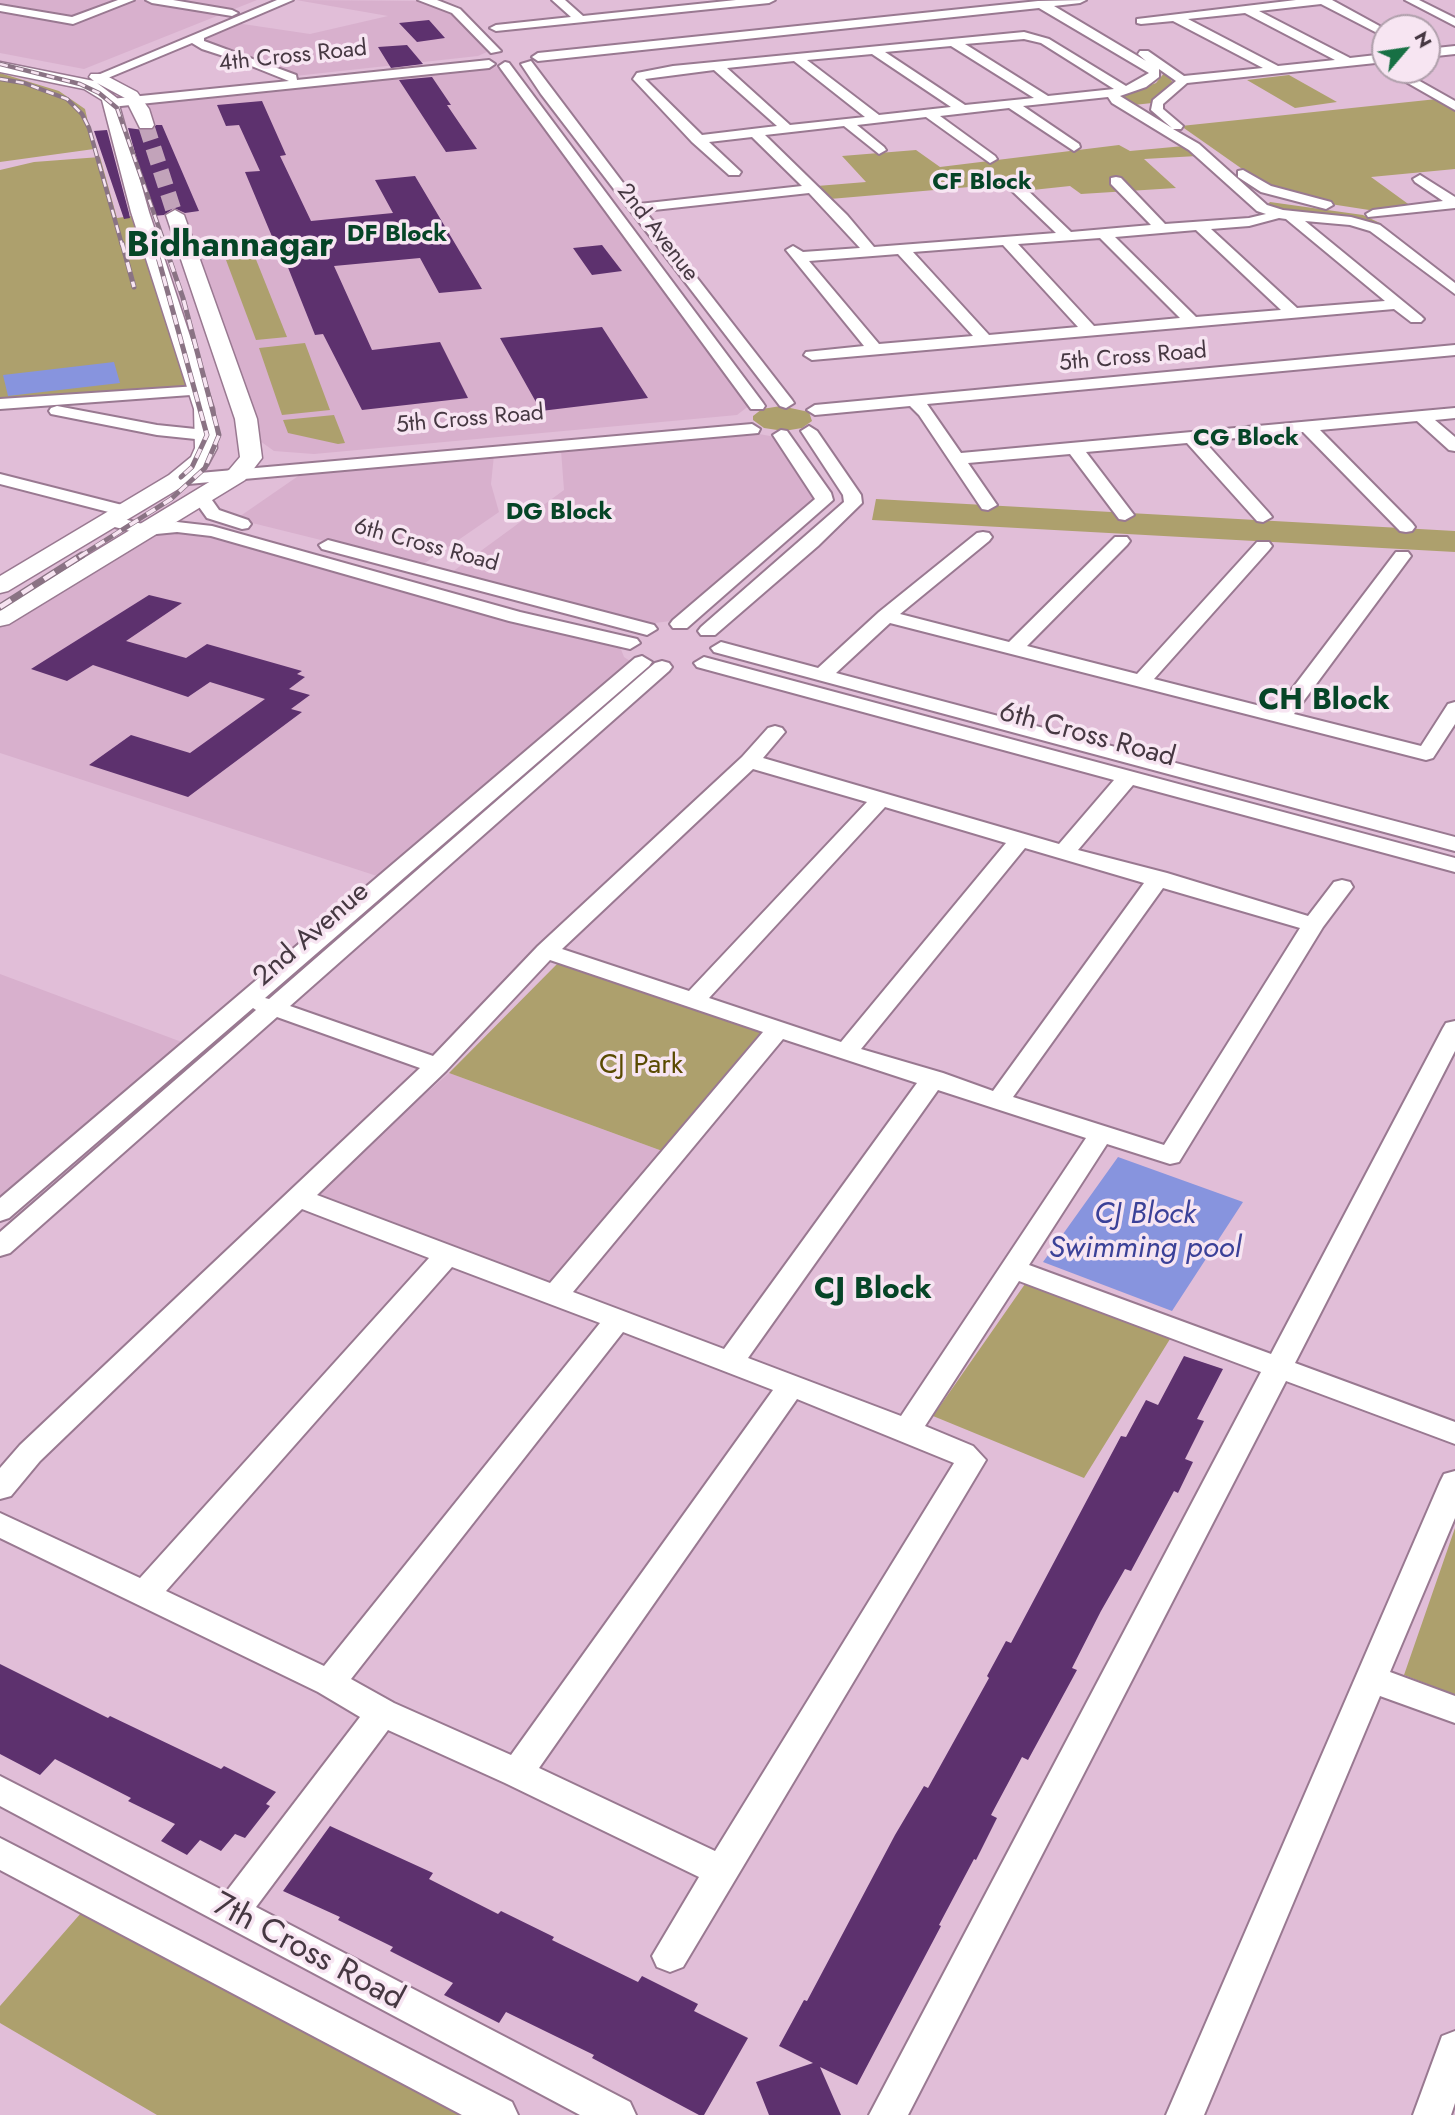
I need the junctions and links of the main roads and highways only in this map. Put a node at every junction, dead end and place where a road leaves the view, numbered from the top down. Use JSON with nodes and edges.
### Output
{"nodes":[{"id":1,"x":0,"y":57,"type":"edge"},
{"id":2,"x":0,"y":67,"type":"edge"},
{"id":3,"x":146,"y":125,"type":"tunnel mouth"},
{"id":4,"x":175,"y":215,"type":"tunnel mouth"},
{"id":5,"x":212,"y":324,"type":"junction"},
{"id":6,"x":178,"y":328,"type":"junction"},
{"id":7,"x":0,"y":586,"type":"edge"},
{"id":8,"x":0,"y":619,"type":"edge"}],
"edges":[{"from":1,"to":3,"type":"main road"},
{"from":2,"to":6,"type":"main road"},
{"from":4,"to":5,"type":"main road"},
{"from":5,"to":6,"type":"main road"},
{"from":5,"to":8,"type":"main road"},
{"from":6,"to":7,"type":"main road"}]}
